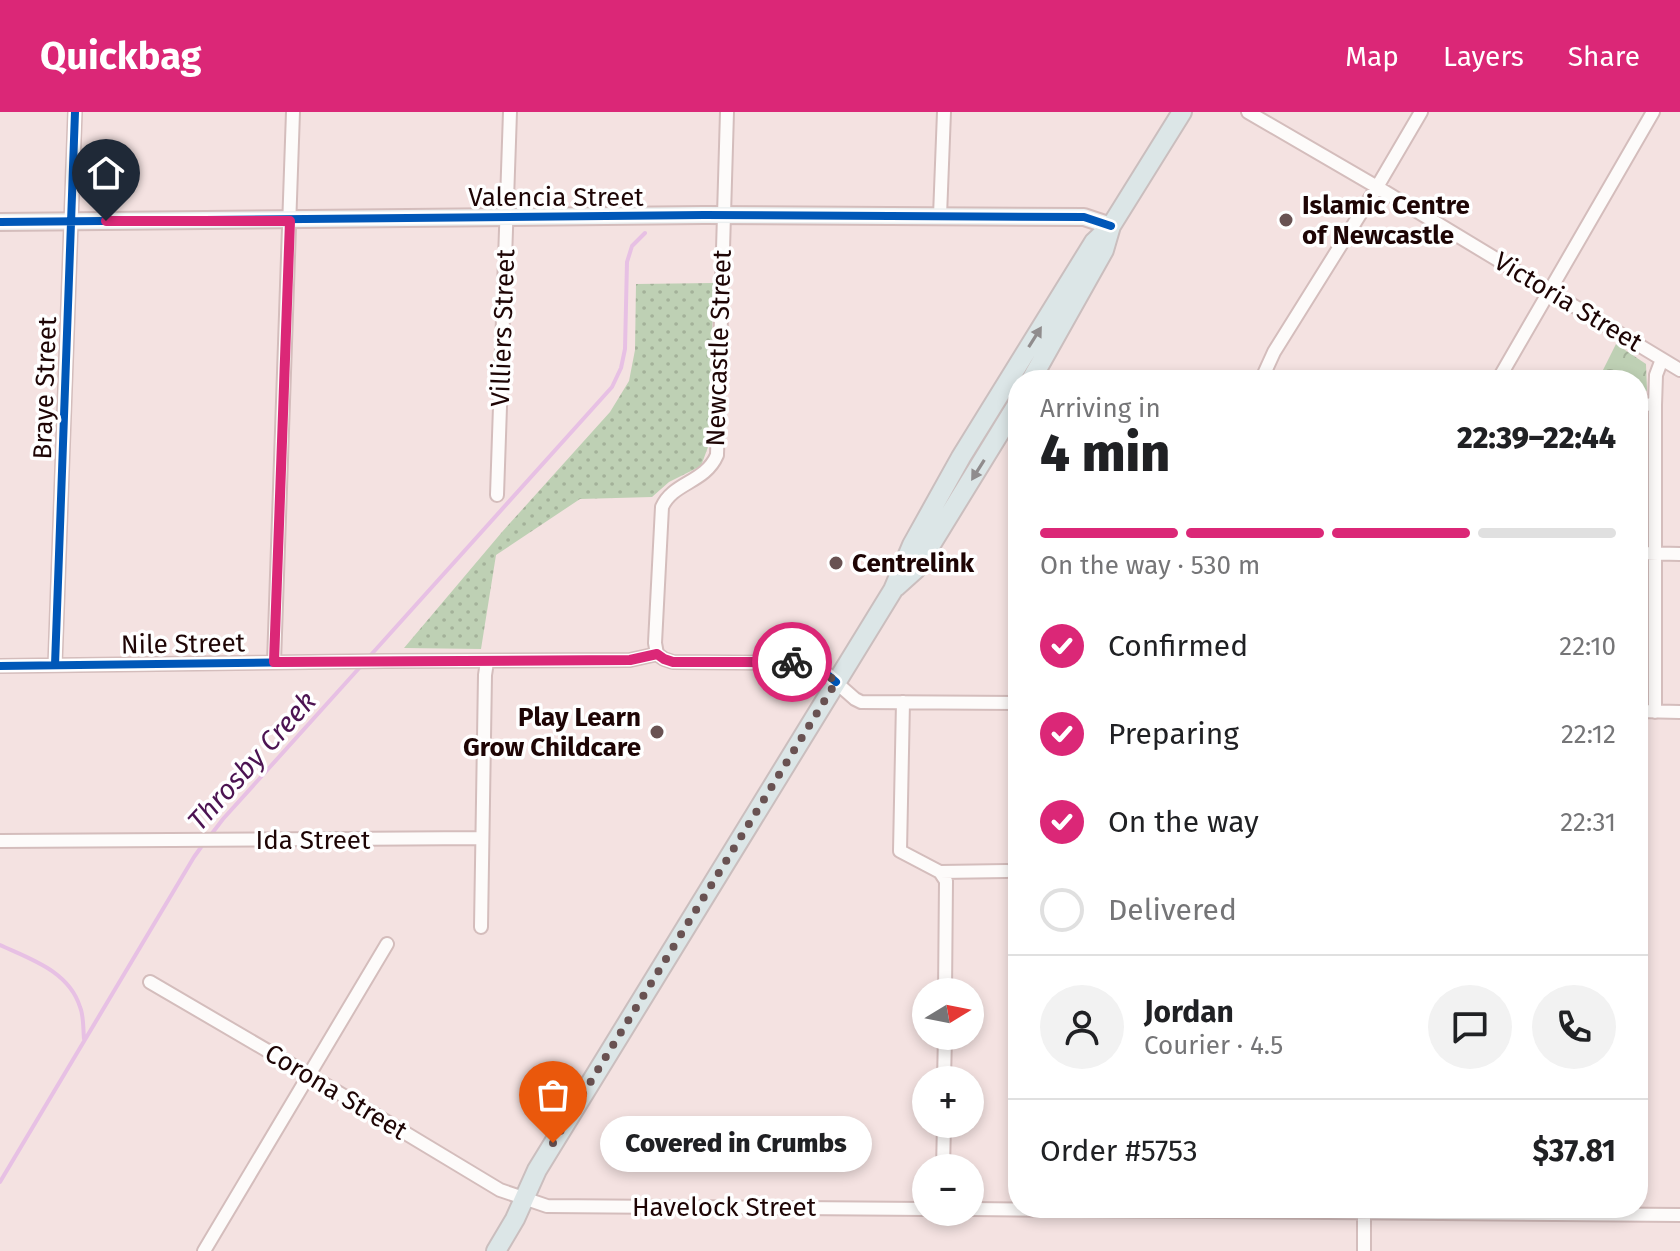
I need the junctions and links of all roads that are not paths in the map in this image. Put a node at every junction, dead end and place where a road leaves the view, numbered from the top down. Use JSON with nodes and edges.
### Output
{"nodes":[{"id":1,"x":75,"y":112,"type":"edge"},
{"id":2,"x":293,"y":112,"type":"edge"},
{"id":3,"x":510,"y":112,"type":"edge"},
{"id":4,"x":727,"y":112,"type":"edge"},
{"id":5,"x":944,"y":112,"type":"edge"},
{"id":6,"x":1182,"y":112,"type":"edge"},
{"id":7,"x":1248,"y":112,"type":"edge"},
{"id":8,"x":1421,"y":112,"type":"edge"},
{"id":9,"x":1653,"y":112,"type":"edge"},
{"id":10,"x":1377,"y":187,"type":"junction"},
{"id":11,"x":724,"y":215,"type":"junction"},
{"id":12,"x":940,"y":216,"type":"junction"},
{"id":13,"x":507,"y":217,"type":"junction"},
{"id":14,"x":290,"y":221,"type":"junction"},
{"id":15,"x":0,"y":222,"type":"edge"},
{"id":16,"x":71,"y":222,"type":"junction"},
{"id":17,"x":1111,"y":226,"type":"junction"},
{"id":18,"x":1549,"y":290,"type":"junction"},
{"id":19,"x":1662,"y":359,"type":"junction"},
{"id":20,"x":1015,"y":370,"type":"edge"},
{"id":21,"x":1037,"y":370,"type":"edge"},
{"id":22,"x":1266,"y":370,"type":"edge"},
{"id":23,"x":1504,"y":370,"type":"edge"},
{"id":24,"x":1680,"y":370,"type":"edge"},
{"id":25,"x":1008,"y":381,"type":"edge"},
{"id":26,"x":1648,"y":405,"type":"edge"},
{"id":27,"x":1655,"y":405,"type":"junction"},
{"id":28,"x":1008,"y":419,"type":"edge"},
{"id":29,"x":497,"y":495,"type":"dead end"},
{"id":30,"x":1648,"y":554,"type":"edge"},
{"id":31,"x":1655,"y":554,"type":"junction"},
{"id":32,"x":1680,"y":554,"type":"edge"},
{"id":33,"x":893,"y":590,"type":"junction"},
{"id":34,"x":657,"y":654,"type":"junction"},
{"id":35,"x":274,"y":662,"type":"junction"},
{"id":36,"x":487,"y":662,"type":"junction"},
{"id":37,"x":55,"y":665,"type":"junction"},
{"id":38,"x":0,"y":666,"type":"edge"},
{"id":39,"x":836,"y":682,"type":"junction"},
{"id":40,"x":903,"y":702,"type":"junction"},
{"id":41,"x":1008,"y":703,"type":"edge"},
{"id":42,"x":1648,"y":712,"type":"edge"},
{"id":43,"x":1655,"y":712,"type":"junction"},
{"id":44,"x":1680,"y":712,"type":"edge"},
{"id":45,"x":482,"y":838,"type":"junction"},
{"id":46,"x":0,"y":841,"type":"edge"},
{"id":47,"x":1007,"y":871,"type":"dead end"},
{"id":48,"x":940,"y":872,"type":"junction"},
{"id":49,"x":481,"y":927,"type":"dead end"},
{"id":50,"x":387,"y":944,"type":"dead end"},
{"id":51,"x":945,"y":978,"type":"edge"},
{"id":52,"x":150,"y":982,"type":"dead end"},
{"id":53,"x":309,"y":1075,"type":"junction"},
{"id":54,"x":524,"y":1199,"type":"junction"},
{"id":55,"x":912,"y":1209,"type":"edge"},
{"id":56,"x":984,"y":1209,"type":"edge"},
{"id":57,"x":1008,"y":1209,"type":"edge"},
{"id":58,"x":1648,"y":1213,"type":"edge"},
{"id":59,"x":1680,"y":1215,"type":"edge"},
{"id":60,"x":1364,"y":1218,"type":"edge"},
{"id":61,"x":204,"y":1251,"type":"edge"},
{"id":62,"x":496,"y":1251,"type":"edge"},
{"id":63,"x":1364,"y":1251,"type":"edge"}],
"edges":[{"from":1,"to":16,"type":"street","name":"Braye Street"},
{"from":2,"to":14,"type":"street"},
{"from":3,"to":13,"type":"street","name":"Villiers Street"},
{"from":4,"to":11,"type":"street","name":"Newcastle Street"},
{"from":5,"to":12,"type":"street"},
{"from":6,"to":17,"type":"main road"},
{"from":7,"to":10,"type":"street","name":"Victoria Street"},
{"from":8,"to":10,"type":"street"},
{"from":9,"to":18,"type":"street"},
{"from":10,"to":18,"type":"street","name":"Victoria Street"},
{"from":10,"to":22,"type":"street"},
{"from":11,"to":12,"type":"street","name":"Valencia Street"},
{"from":11,"to":13,"type":"street","name":"Valencia Street"},
{"from":11,"to":34,"type":"street","name":"Newcastle Street"},
{"from":12,"to":17,"type":"street","name":"Valencia Street"},
{"from":13,"to":14,"type":"street","name":"Valencia Street"},
{"from":13,"to":29,"type":"street","name":"Villiers Street"},
{"from":14,"to":16,"type":"street","name":"Valencia Street"},
{"from":14,"to":35,"type":"street"},
{"from":15,"to":16,"type":"street","name":"Valencia Street"},
{"from":16,"to":37,"type":"street","name":"Braye Street"},
{"from":20,"to":17,"type":"main road","one_way":true},
{"from":17,"to":21,"type":"main road"},
{"from":18,"to":19,"type":"street","name":"Victoria Street"},
{"from":18,"to":23,"type":"street"},
{"from":19,"to":24,"type":"street","name":"Victoria Street"},
{"from":19,"to":27,"type":"street"},
{"from":33,"to":25,"type":"main road","one_way":true},
{"from":26,"to":27,"type":"street"},
{"from":27,"to":31,"type":"street"},
{"from":28,"to":33,"type":"main road","one_way":true},
{"from":30,"to":31,"type":"street"},
{"from":31,"to":32,"type":"street"},
{"from":31,"to":43,"type":"street"},
{"from":33,"to":39,"type":"main road"},
{"from":34,"to":36,"type":"street","name":"Nile Street"},
{"from":34,"to":39,"type":"street","name":"Nile Street"},
{"from":35,"to":36,"type":"street","name":"Nile Street"},
{"from":35,"to":37,"type":"street","name":"Nile Street"},
{"from":36,"to":45,"type":"street"},
{"from":37,"to":38,"type":"street","name":"Nile Street"},
{"from":39,"to":40,"type":"street","name":"Nile Street"},
{"from":39,"to":54,"type":"main road"},
{"from":40,"to":41,"type":"street","name":"Nile Street"},
{"from":40,"to":48,"type":"street"},
{"from":42,"to":43,"type":"street"},
{"from":43,"to":44,"type":"street"},
{"from":45,"to":46,"type":"street","name":"Ida Street"},
{"from":45,"to":49,"type":"street"},
{"from":47,"to":48,"type":"street"},
{"from":48,"to":51,"type":"street"},
{"from":50,"to":53,"type":"street"},
{"from":52,"to":53,"type":"street","name":"Corona Street"},
{"from":53,"to":54,"type":"street","name":"Corona Street"},
{"from":53,"to":61,"type":"street"},
{"from":54,"to":55,"type":"street","name":"Havelock Street"},
{"from":54,"to":62,"type":"main road"},
{"from":56,"to":57,"type":"street"},
{"from":58,"to":59,"type":"street"},
{"from":60,"to":63,"type":"street"}]}
